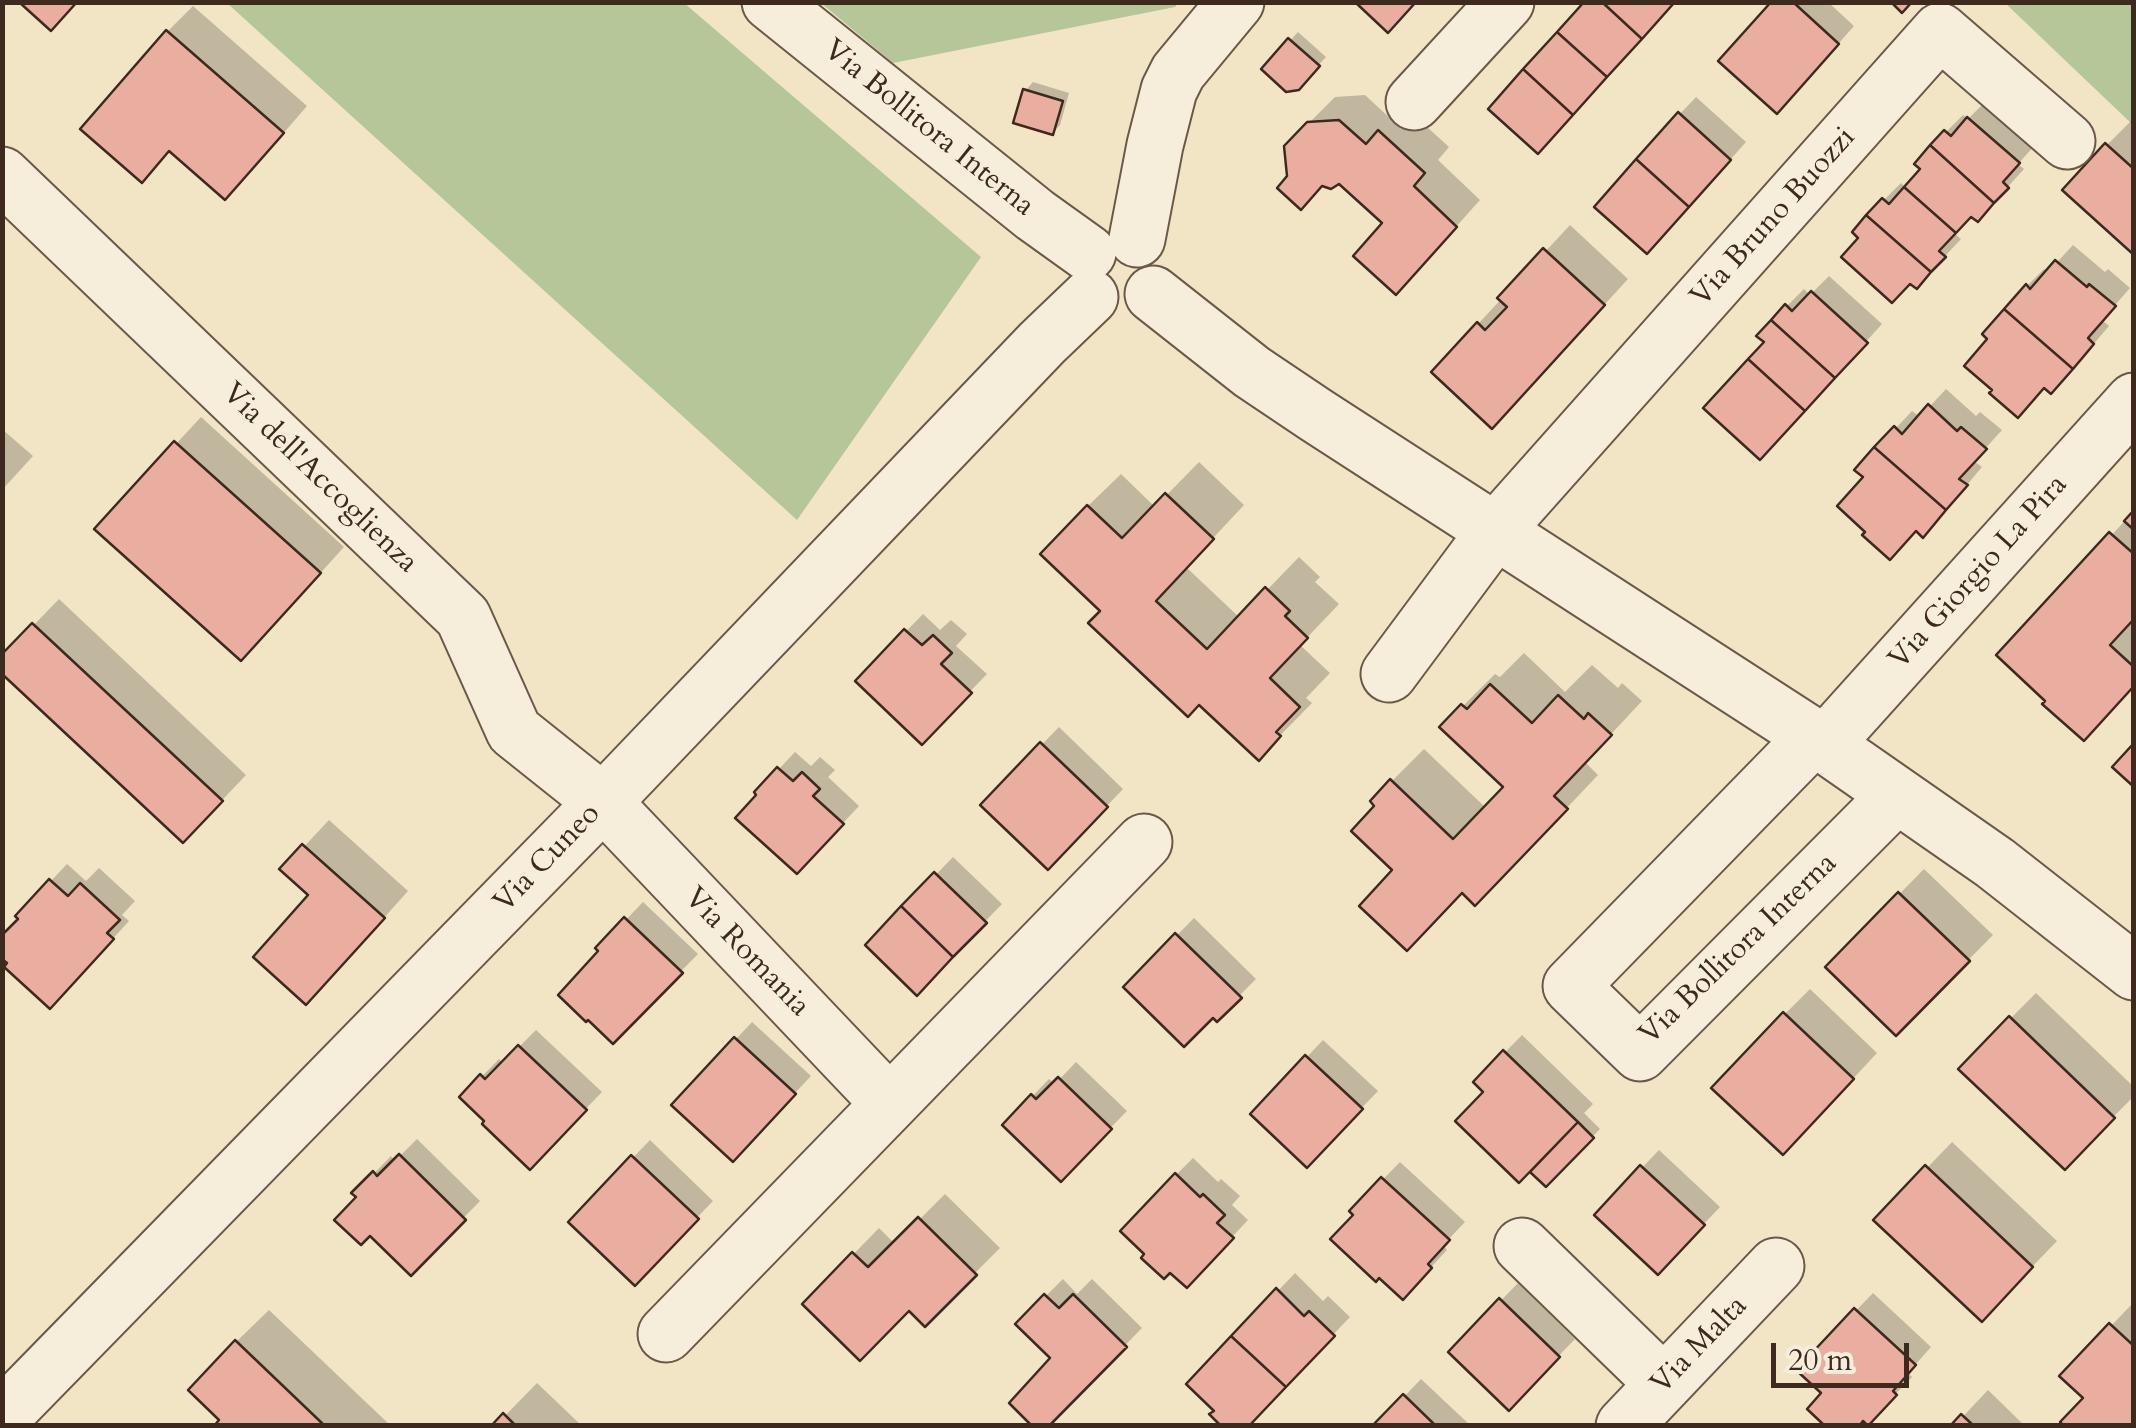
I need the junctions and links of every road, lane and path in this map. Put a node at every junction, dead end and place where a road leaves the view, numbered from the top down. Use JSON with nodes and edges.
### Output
{"nodes":[{"id":1,"x":770,"y":2,"type":"edge"},
{"id":2,"x":1236,"y":2,"type":"edge"},
{"id":3,"x":1506,"y":2,"type":"edge"},
{"id":4,"x":1414,"y":102,"type":"dead end"},
{"id":5,"x":2067,"y":140,"type":"dead end"},
{"id":6,"x":2,"y":175,"type":"edge"},
{"id":7,"x":1105,"y":263,"type":"junction"},
{"id":8,"x":2134,"y":401,"type":"edge"},
{"id":9,"x":1496,"y":530,"type":"junction"},
{"id":10,"x":1389,"y":674,"type":"dead end"},
{"id":11,"x":1820,"y":741,"type":"junction"},
{"id":12,"x":1897,"y":794,"type":"junction"},
{"id":13,"x":603,"y":802,"type":"junction"},
{"id":14,"x":1144,"y":842,"type":"dead end"},
{"id":15,"x":2134,"y":972,"type":"edge"},
{"id":16,"x":888,"y":1103,"type":"junction"},
{"id":17,"x":1522,"y":1246,"type":"dead end"},
{"id":18,"x":1776,"y":1266,"type":"dead end"},
{"id":19,"x":666,"y":1334,"type":"dead end"},
{"id":20,"x":1664,"y":1384,"type":"junction"},
{"id":21,"x":2,"y":1417,"type":"edge"},
{"id":22,"x":1624,"y":1426,"type":"edge"}],
"edges":[{"from":1,"to":7,"type":"street","name":"Via Bollitora Interna"},
{"from":2,"to":7,"type":"street"},
{"from":3,"to":4,"type":"street"},
{"from":5,"to":9,"type":"street","name":"Via Bruno Buozzi"},
{"from":6,"to":13,"type":"street","name":"Via dell'Accoglienza"},
{"from":7,"to":9,"type":"street"},
{"from":7,"to":13,"type":"street","name":"Via Cuneo"},
{"from":8,"to":11,"type":"street","name":"Via Giorgio La Pira"},
{"from":9,"to":10,"type":"street"},
{"from":9,"to":11,"type":"street"},
{"from":11,"to":12,"type":"street"},
{"from":11,"to":12,"type":"street","name":"Via Bollitora Interna"},
{"from":12,"to":15,"type":"street"},
{"from":13,"to":16,"type":"street","name":"Via Romania"},
{"from":13,"to":21,"type":"street","name":"Via Cuneo"},
{"from":14,"to":16,"type":"street"},
{"from":16,"to":19,"type":"street"},
{"from":17,"to":20,"type":"street"},
{"from":18,"to":20,"type":"street","name":"Via Malta"},
{"from":20,"to":22,"type":"street","name":"Via Malta"}]}
